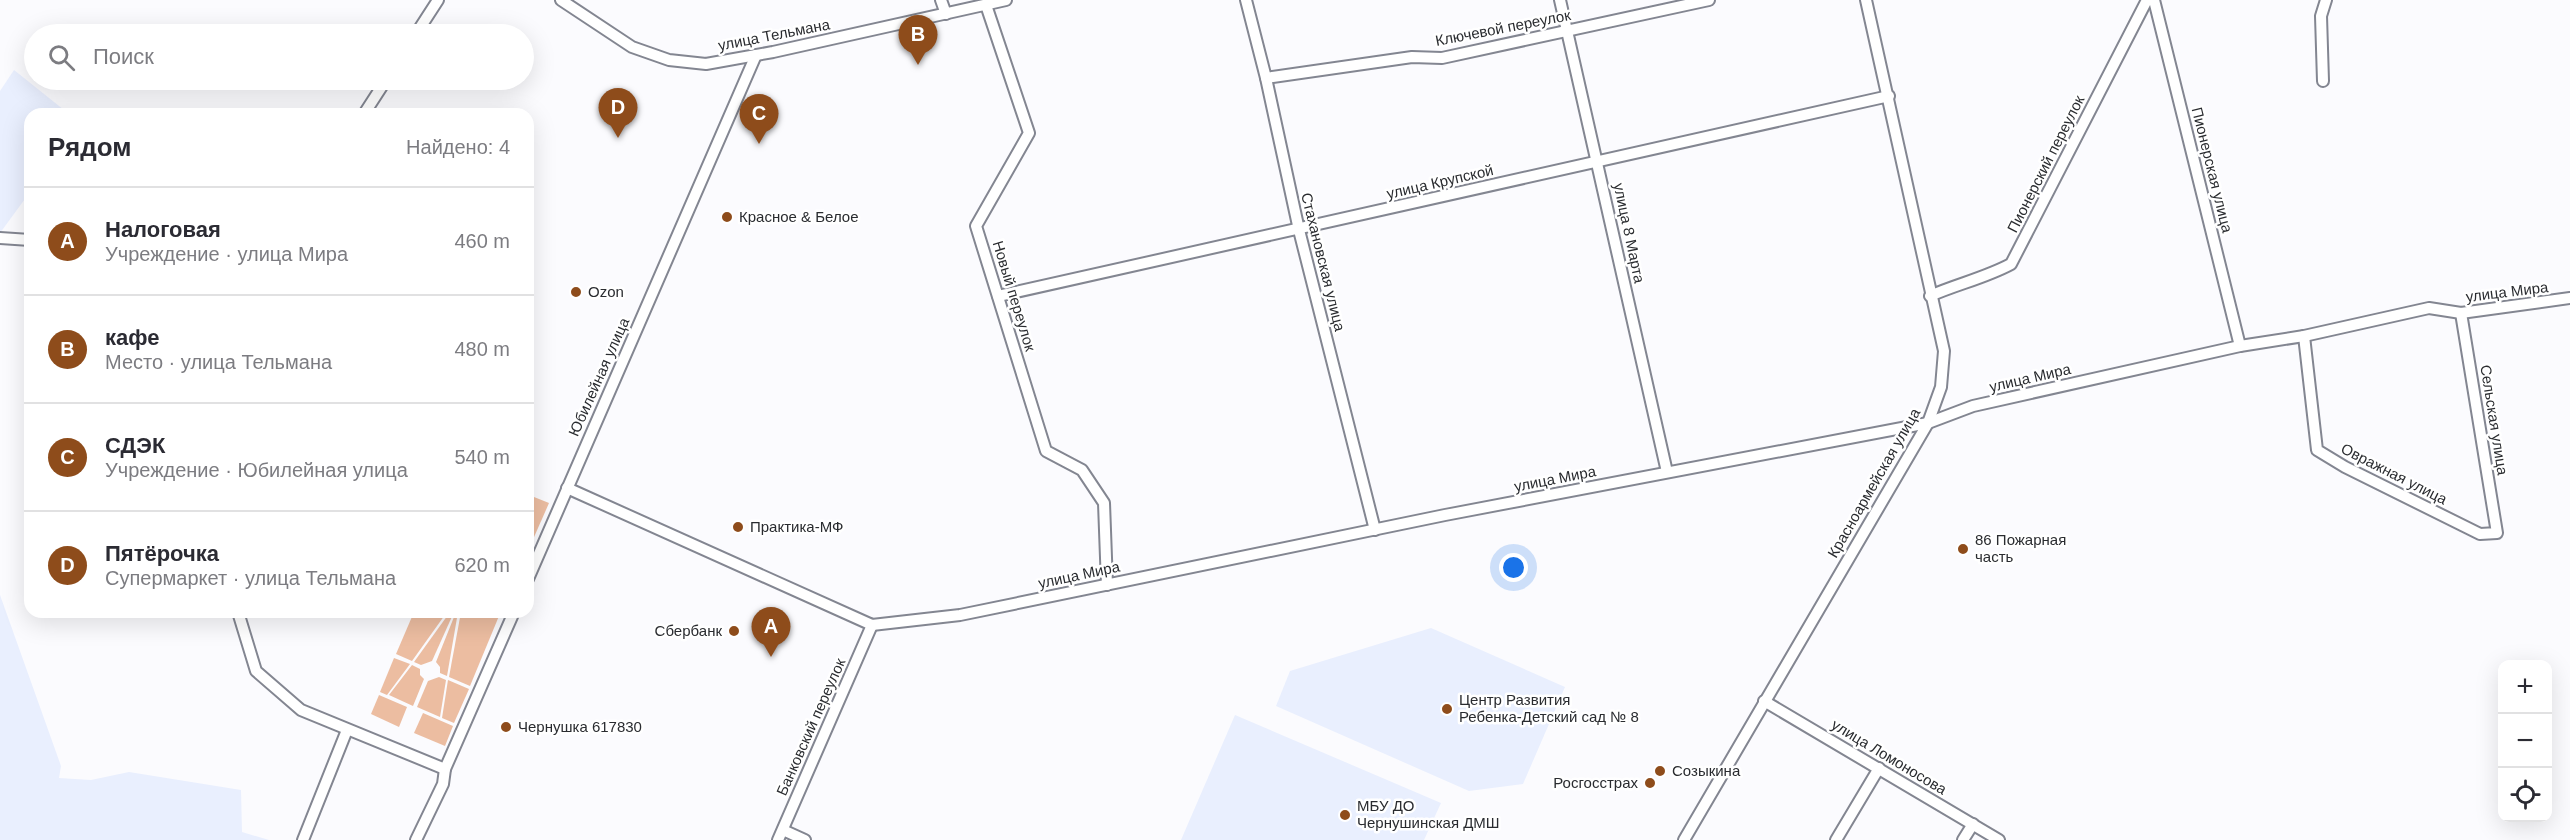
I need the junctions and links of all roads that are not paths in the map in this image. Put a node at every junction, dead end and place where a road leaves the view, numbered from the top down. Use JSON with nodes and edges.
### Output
{"nodes":[{"id":1,"x":438,"y":0,"type":"edge"},
{"id":2,"x":561,"y":0,"type":"edge"},
{"id":3,"x":941,"y":0,"type":"edge"},
{"id":4,"x":1006,"y":0,"type":"edge"},
{"id":5,"x":1246,"y":0,"type":"edge"},
{"id":6,"x":1560,"y":0,"type":"edge"},
{"id":7,"x":1709,"y":0,"type":"edge"},
{"id":8,"x":1866,"y":0,"type":"edge"},
{"id":9,"x":2147,"y":0,"type":"edge"},
{"id":10,"x":2154,"y":0,"type":"edge"},
{"id":11,"x":2326,"y":0,"type":"edge"},
{"id":12,"x":987,"y":5,"type":"junction"},
{"id":13,"x":946,"y":14,"type":"junction"},
{"id":14,"x":422,"y":24,"type":"edge"},
{"id":15,"x":1569,"y":31,"type":"junction"},
{"id":16,"x":756,"y":55,"type":"junction"},
{"id":17,"x":1266,"y":78,"type":"junction"},
{"id":18,"x":2323,"y":81,"type":"dead end"},
{"id":19,"x":380,"y":90,"type":"edge"},
{"id":20,"x":1889,"y":96,"type":"junction"},
{"id":21,"x":368,"y":108,"type":"edge"},
{"id":22,"x":1599,"y":162,"type":"junction"},
{"id":23,"x":1299,"y":230,"type":"junction"},
{"id":24,"x":0,"y":238,"type":"edge"},
{"id":25,"x":24,"y":240,"type":"edge"},
{"id":26,"x":998,"y":296,"type":"junction"},
{"id":27,"x":1930,"y":296,"type":"junction"},
{"id":28,"x":2570,"y":298,"type":"edge"},
{"id":29,"x":2461,"y":313,"type":"junction"},
{"id":30,"x":2304,"y":336,"type":"junction"},
{"id":31,"x":2240,"y":346,"type":"junction"},
{"id":32,"x":1928,"y":423,"type":"junction"},
{"id":33,"x":1667,"y":472,"type":"junction"},
{"id":34,"x":567,"y":488,"type":"junction"},
{"id":35,"x":1375,"y":530,"type":"junction"},
{"id":36,"x":2497,"y":533,"type":"joint"},
{"id":37,"x":534,"y":565,"type":"edge"},
{"id":38,"x":1107,"y":585,"type":"junction"},
{"id":39,"x":240,"y":618,"type":"edge"},
{"id":40,"x":511,"y":618,"type":"edge"},
{"id":41,"x":872,"y":626,"type":"junction"},
{"id":42,"x":1764,"y":701,"type":"junction"},
{"id":43,"x":347,"y":730,"type":"junction"},
{"id":44,"x":1879,"y":768,"type":"junction"},
{"id":45,"x":445,"y":769,"type":"junction"},
{"id":46,"x":1973,"y":824,"type":"junction"},
{"id":47,"x":780,"y":835,"type":"edge"},
{"id":48,"x":303,"y":840,"type":"edge"},
{"id":49,"x":416,"y":840,"type":"edge"},
{"id":50,"x":805,"y":840,"type":"edge"},
{"id":51,"x":1685,"y":840,"type":"edge"},
{"id":52,"x":1836,"y":840,"type":"edge"},
{"id":53,"x":1963,"y":840,"type":"edge"},
{"id":54,"x":1999,"y":840,"type":"edge"}],
"edges":[{"from":1,"to":14,"type":"street"},
{"from":2,"to":16,"type":"street","name":"улица Тельмана"},
{"from":3,"to":13,"type":"street"},
{"from":4,"to":12,"type":"street","name":"улица Тельмана"},
{"from":5,"to":17,"type":"street","name":"Стахановская улица"},
{"from":6,"to":15,"type":"street","name":"улица 8 Марта"},
{"from":7,"to":15,"type":"street","name":"Ключевой переулок"},
{"from":8,"to":20,"type":"street","name":"Красноармейская улица"},
{"from":9,"to":27,"type":"street","name":"Пионерский переулок"},
{"from":10,"to":31,"type":"street","name":"Пионерская улица"},
{"from":11,"to":18,"type":"street"},
{"from":12,"to":13,"type":"street","name":"улица Тельмана"},
{"from":12,"to":26,"type":"street","name":"Новый переулок"},
{"from":13,"to":16,"type":"street","name":"улица Тельмана"},
{"from":15,"to":17,"type":"street","name":"Ключевой переулок"},
{"from":15,"to":22,"type":"street","name":"улица 8 Марта"},
{"from":16,"to":34,"type":"street","name":"Юбилейная улица"},
{"from":17,"to":23,"type":"street","name":"Стахановская улица"},
{"from":19,"to":21,"type":"street"},
{"from":20,"to":22,"type":"street","name":"улица Крупской"},
{"from":20,"to":27,"type":"street","name":"Красноармейская улица"},
{"from":22,"to":23,"type":"street","name":"улица Крупской"},
{"from":22,"to":33,"type":"street","name":"улица 8 Марта"},
{"from":23,"to":26,"type":"street","name":"улица Крупской"},
{"from":23,"to":35,"type":"street","name":"Стахановская улица"},
{"from":24,"to":25,"type":"street"},
{"from":26,"to":38,"type":"street","name":"Новый переулок"},
{"from":27,"to":32,"type":"street","name":"Красноармейская улица"},
{"from":28,"to":29,"type":"street","name":"улица Мира"},
{"from":29,"to":30,"type":"street","name":"улица Мира"},
{"from":29,"to":36,"type":"street","name":"Сельская улица"},
{"from":30,"to":31,"type":"street","name":"улица Мира"},
{"from":30,"to":36,"type":"street","name":"Овражная улица"},
{"from":31,"to":32,"type":"street","name":"улица Мира"},
{"from":32,"to":33,"type":"street","name":"улица Мира"},
{"from":32,"to":42,"type":"street","name":"Красноармейская улица"},
{"from":33,"to":35,"type":"street","name":"улица Мира"},
{"from":34,"to":37,"type":"street","name":"Юбилейная улица"},
{"from":34,"to":41,"type":"street"},
{"from":35,"to":38,"type":"street","name":"улица Мира"},
{"from":38,"to":41,"type":"street","name":"улица Мира"},
{"from":39,"to":43,"type":"street"},
{"from":40,"to":45,"type":"street"},
{"from":41,"to":47,"type":"street","name":"Банковский переулок"},
{"from":42,"to":44,"type":"street","name":"улица Ломоносова"},
{"from":42,"to":51,"type":"street","name":"Красноармейская улица"},
{"from":43,"to":45,"type":"street"},
{"from":43,"to":48,"type":"street"},
{"from":44,"to":46,"type":"street","name":"улица Ломоносова"},
{"from":44,"to":52,"type":"street"},
{"from":45,"to":49,"type":"street"},
{"from":46,"to":53,"type":"street"},
{"from":46,"to":54,"type":"street","name":"улица Ломоносова"},
{"from":47,"to":50,"type":"street"}]}
